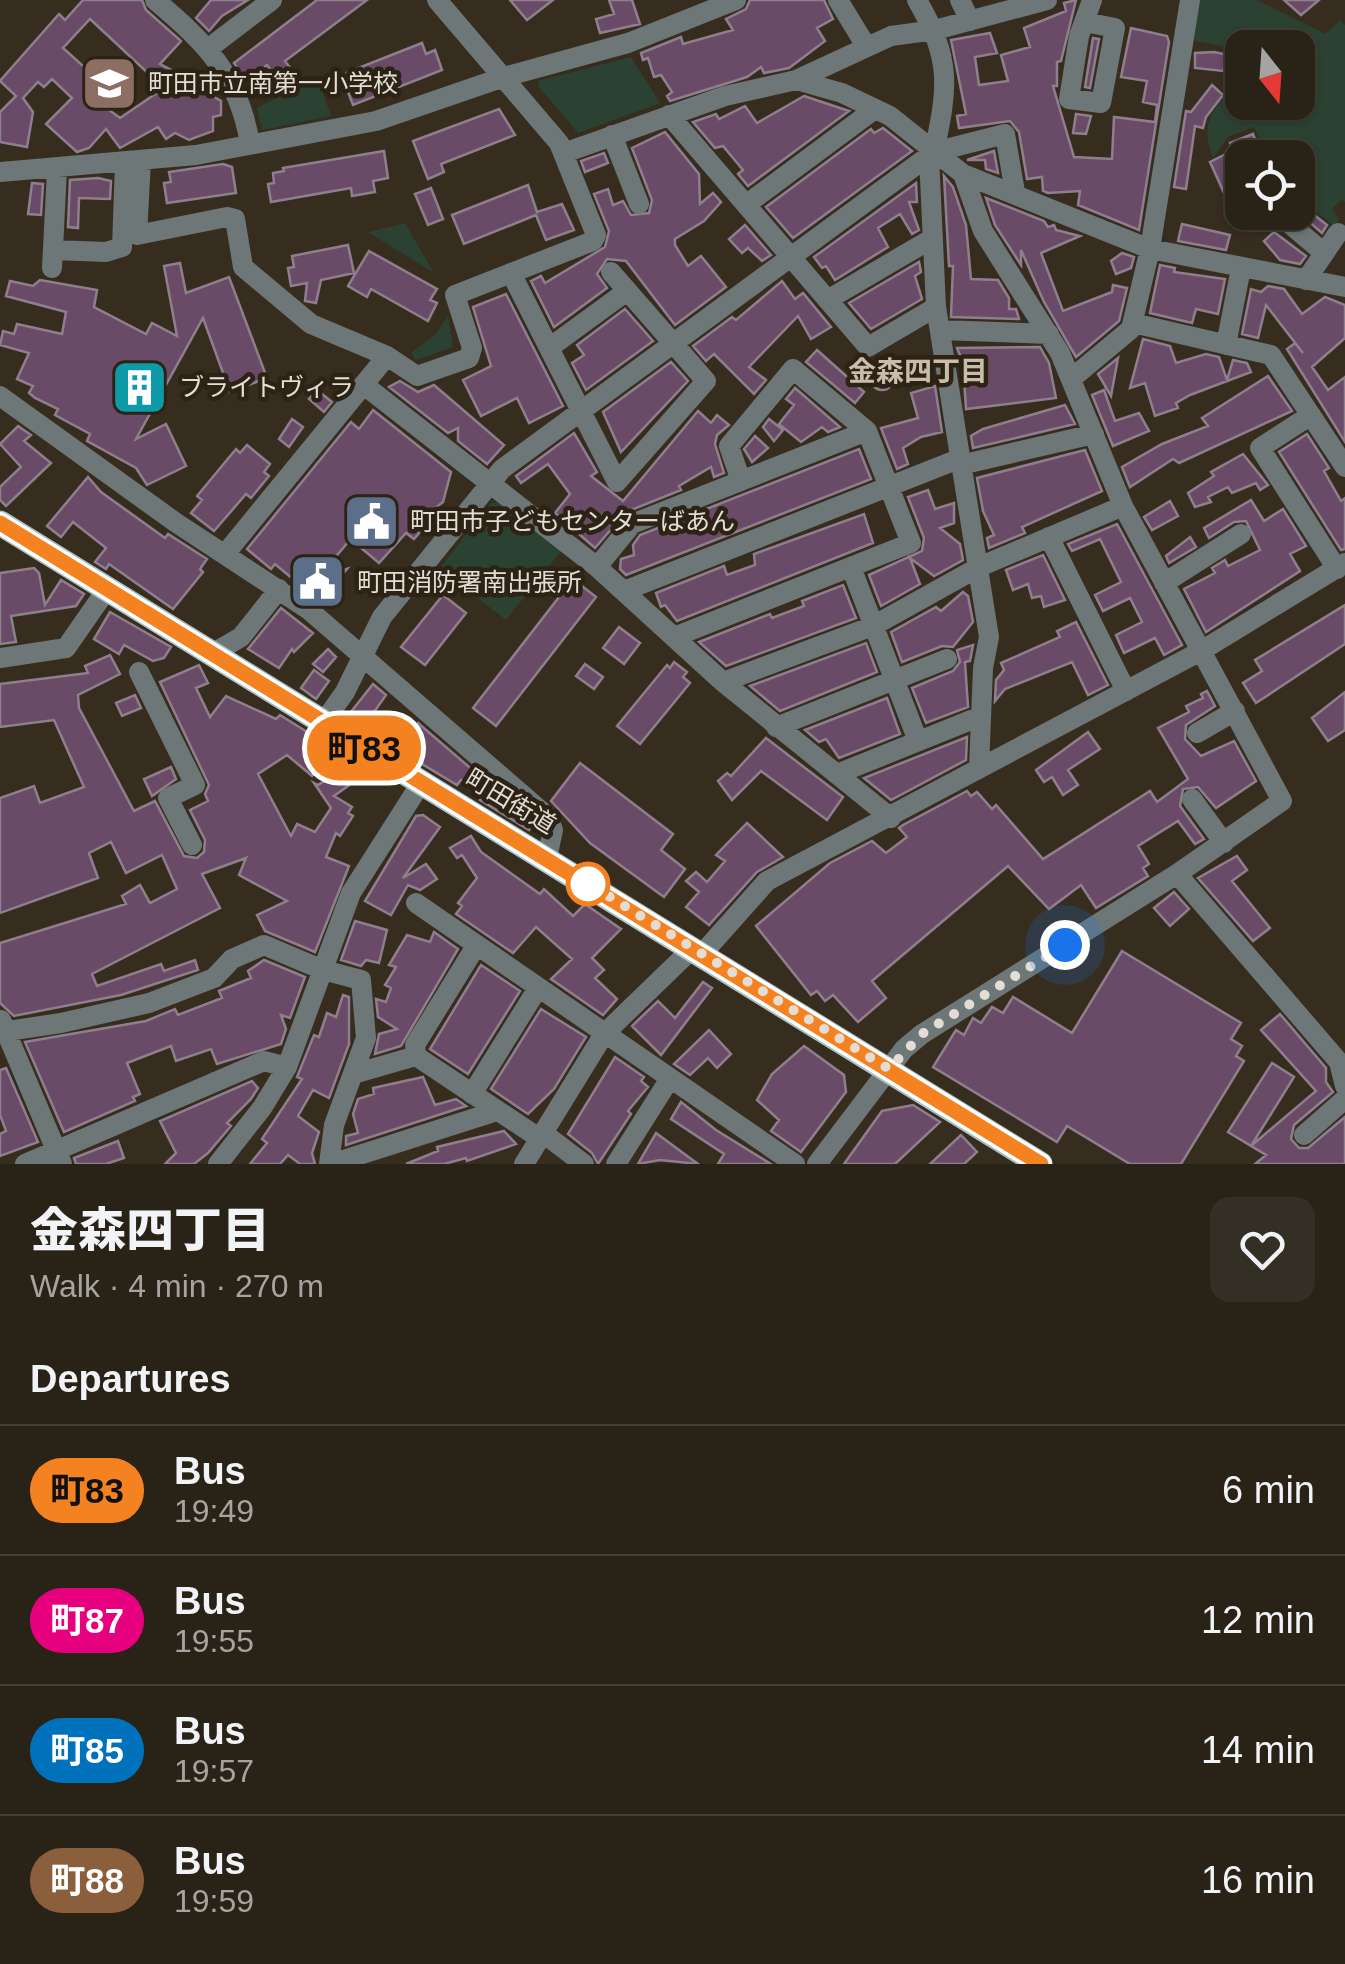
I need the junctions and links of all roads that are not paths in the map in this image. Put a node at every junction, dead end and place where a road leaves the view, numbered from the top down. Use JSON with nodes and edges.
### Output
{"nodes":[{"id":1,"x":156,"y":0,"type":"edge"},
{"id":2,"x":272,"y":0,"type":"edge"},
{"id":3,"x":437,"y":0,"type":"edge"},
{"id":4,"x":736,"y":0,"type":"edge"},
{"id":5,"x":838,"y":0,"type":"edge"},
{"id":6,"x":918,"y":0,"type":"edge"},
{"id":7,"x":960,"y":0,"type":"edge"},
{"id":8,"x":1047,"y":0,"type":"edge"},
{"id":9,"x":1092,"y":0,"type":"edge"},
{"id":10,"x":1190,"y":0,"type":"edge"},
{"id":11,"x":970,"y":22,"type":"junction"},
{"id":12,"x":1086,"y":22,"type":"dead end"},
{"id":13,"x":935,"y":30,"type":"junction"},
{"id":14,"x":866,"y":46,"type":"junction"},
{"id":15,"x":209,"y":48,"type":"junction"},
{"id":16,"x":504,"y":77,"type":"junction"},
{"id":17,"x":796,"y":80,"type":"junction"},
{"id":18,"x":875,"y":110,"type":"junction"},
{"id":19,"x":670,"y":115,"type":"junction"},
{"id":20,"x":612,"y":135,"type":"junction"},
{"id":21,"x":250,"y":144,"type":"junction"},
{"id":22,"x":564,"y":153,"type":"junction"},
{"id":23,"x":932,"y":154,"type":"junction"},
{"id":24,"x":133,"y":162,"type":"junction"},
{"id":25,"x":56,"y":170,"type":"junction"},
{"id":26,"x":0,"y":172,"type":"edge"},
{"id":27,"x":962,"y":174,"type":"junction"},
{"id":28,"x":1015,"y":192,"type":"junction"},
{"id":29,"x":640,"y":204,"type":"dead end"},
{"id":30,"x":746,"y":204,"type":"junction"},
{"id":31,"x":1341,"y":227,"type":"edge"},
{"id":32,"x":1297,"y":230,"type":"edge"},
{"id":33,"x":931,"y":239,"type":"junction"},
{"id":34,"x":1150,"y":249,"type":"junction"},
{"id":35,"x":1324,"y":254,"type":"junction"},
{"id":36,"x":792,"y":256,"type":"junction"},
{"id":37,"x":1241,"y":268,"type":"junction"},
{"id":38,"x":611,"y":272,"type":"dead end"},
{"id":39,"x":510,"y":273,"type":"junction"},
{"id":40,"x":1306,"y":280,"type":"junction"},
{"id":41,"x":1345,"y":286,"type":"edge"},
{"id":42,"x":627,"y":290,"type":"junction"},
{"id":43,"x":828,"y":299,"type":"junction"},
{"id":44,"x":936,"y":307,"type":"junction"},
{"id":45,"x":1133,"y":323,"type":"junction"},
{"id":46,"x":940,"y":330,"type":"junction"},
{"id":47,"x":1049,"y":334,"type":"junction"},
{"id":48,"x":673,"y":343,"type":"junction"},
{"id":49,"x":1226,"y":345,"type":"junction"},
{"id":50,"x":549,"y":348,"type":"junction"},
{"id":51,"x":388,"y":356,"type":"junction"},
{"id":52,"x":1071,"y":378,"type":"junction"},
{"id":53,"x":364,"y":386,"type":"junction"},
{"id":54,"x":0,"y":396,"type":"edge"},
{"id":55,"x":581,"y":411,"type":"junction"},
{"id":56,"x":1311,"y":415,"type":"junction"},
{"id":57,"x":867,"y":431,"type":"junction"},
{"id":58,"x":1094,"y":434,"type":"junction"},
{"id":59,"x":960,"y":463,"type":"junction"},
{"id":60,"x":1345,"y":467,"type":"edge"},
{"id":61,"x":741,"y":481,"type":"junction"},
{"id":62,"x":488,"y":485,"type":"junction"},
{"id":63,"x":890,"y":487,"type":"junction"},
{"id":64,"x":1123,"y":506,"type":"junction"},
{"id":65,"x":0,"y":523,"type":"edge"},
{"id":66,"x":1049,"y":537,"type":"junction"},
{"id":67,"x":1234,"y":545,"type":"dead end"},
{"id":68,"x":225,"y":554,"type":"junction"},
{"id":69,"x":1341,"y":566,"type":"edge"},
{"id":70,"x":598,"y":567,"type":"junction"},
{"id":71,"x":851,"y":568,"type":"junction"},
{"id":72,"x":979,"y":568,"type":"junction"},
{"id":73,"x":1164,"y":584,"type":"junction"},
{"id":74,"x":107,"y":589,"type":"junction"},
{"id":75,"x":279,"y":589,"type":"junction"},
{"id":76,"x":624,"y":591,"type":"junction"},
{"id":77,"x":874,"y":626,"type":"junction"},
{"id":78,"x":674,"y":636,"type":"junction"},
{"id":79,"x":1202,"y":651,"type":"junction"},
{"id":80,"x":212,"y":654,"type":"junction"},
{"id":81,"x":361,"y":657,"type":"junction"},
{"id":82,"x":0,"y":658,"type":"edge"},
{"id":83,"x":948,"y":659,"type":"dead end"},
{"id":84,"x":139,"y":672,"type":"dead end"},
{"id":85,"x":895,"y":680,"type":"junction"},
{"id":86,"x":723,"y":682,"type":"junction"},
{"id":87,"x":1126,"y":691,"type":"junction"},
{"id":88,"x":1236,"y":711,"type":"junction"},
{"id":89,"x":981,"y":716,"type":"junction"},
{"id":90,"x":323,"y":722,"type":"junction"},
{"id":91,"x":776,"y":726,"type":"junction"},
{"id":92,"x":1196,"y":733,"type":"dead end"},
{"id":93,"x":918,"y":741,"type":"junction"},
{"id":94,"x":979,"y":769,"type":"junction"},
{"id":95,"x":836,"y":774,"type":"junction"},
{"id":96,"x":421,"y":783,"type":"junction"},
{"id":97,"x":1192,"y":799,"type":"dead end"},
{"id":98,"x":891,"y":818,"type":"junction"},
{"id":99,"x":1224,"y":843,"type":"junction"},
{"id":100,"x":192,"y":845,"type":"dead end"},
{"id":101,"x":547,"y":858,"type":"junction"},
{"id":102,"x":1177,"y":874,"type":"junction"},
{"id":103,"x":416,"y":903,"type":"dead end"},
{"id":104,"x":476,"y":946,"type":"junction"},
{"id":105,"x":698,"y":951,"type":"junction"},
{"id":106,"x":323,"y":970,"type":"junction"},
{"id":107,"x":538,"y":988,"type":"junction"},
{"id":108,"x":2,"y":1026,"type":"edge"},
{"id":109,"x":604,"y":1034,"type":"junction"},
{"id":110,"x":416,"y":1056,"type":"junction"},
{"id":111,"x":287,"y":1066,"type":"junction"},
{"id":112,"x":889,"y":1069,"type":"junction"},
{"id":113,"x":357,"y":1073,"type":"junction"},
{"id":114,"x":669,"y":1080,"type":"junction"},
{"id":115,"x":1345,"y":1086,"type":"edge"},
{"id":116,"x":472,"y":1094,"type":"junction"},
{"id":117,"x":1345,"y":1099,"type":"edge"},
{"id":118,"x":497,"y":1111,"type":"junction"},
{"id":119,"x":1304,"y":1135,"type":"dead end"},
{"id":120,"x":541,"y":1136,"type":"junction"},
{"id":121,"x":60,"y":1158,"type":"edge"},
{"id":122,"x":1036,"y":1163,"type":"edge"},
{"id":123,"x":26,"y":1164,"type":"edge"},
{"id":124,"x":218,"y":1164,"type":"edge"},
{"id":125,"x":330,"y":1164,"type":"edge"},
{"id":126,"x":524,"y":1164,"type":"edge"},
{"id":127,"x":584,"y":1164,"type":"edge"},
{"id":128,"x":616,"y":1164,"type":"edge"},
{"id":129,"x":795,"y":1164,"type":"edge"},
{"id":130,"x":817,"y":1164,"type":"edge"}],
"edges":[{"from":1,"to":15,"type":"street"},
{"from":2,"to":15,"type":"street"},
{"from":3,"to":16,"type":"street"},
{"from":4,"to":16,"type":"street"},
{"from":5,"to":14,"type":"street"},
{"from":6,"to":13,"type":"street"},
{"from":7,"to":11,"type":"street"},
{"from":8,"to":11,"type":"street"},
{"from":9,"to":12,"type":"street"},
{"from":10,"to":34,"type":"street"},
{"from":11,"to":13,"type":"street"},
{"from":13,"to":14,"type":"street"},
{"from":13,"to":23,"type":"street"},
{"from":14,"to":17,"type":"street"},
{"from":15,"to":21,"type":"street"},
{"from":16,"to":21,"type":"street"},
{"from":16,"to":22,"type":"street"},
{"from":17,"to":18,"type":"street"},
{"from":17,"to":19,"type":"street"},
{"from":18,"to":23,"type":"street"},
{"from":18,"to":30,"type":"street"},
{"from":19,"to":20,"type":"street"},
{"from":19,"to":30,"type":"street"},
{"from":20,"to":22,"type":"street"},
{"from":20,"to":29,"type":"street"},
{"from":21,"to":24,"type":"street"},
{"from":22,"to":39,"type":"street"},
{"from":23,"to":27,"type":"street"},
{"from":23,"to":28,"type":"street"},
{"from":23,"to":33,"type":"street"},
{"from":23,"to":36,"type":"street"},
{"from":24,"to":25,"type":"street"},
{"from":24,"to":25,"type":"street"},
{"from":24,"to":51,"type":"street"},
{"from":25,"to":26,"type":"street"},
{"from":27,"to":28,"type":"street"},
{"from":27,"to":47,"type":"street"},
{"from":28,"to":34,"type":"street"},
{"from":30,"to":36,"type":"street"},
{"from":31,"to":35,"type":"street"},
{"from":32,"to":35,"type":"street"},
{"from":33,"to":43,"type":"street"},
{"from":33,"to":44,"type":"street"},
{"from":34,"to":37,"type":"street"},
{"from":34,"to":45,"type":"street"},
{"from":35,"to":40,"type":"street"},
{"from":36,"to":43,"type":"street"},
{"from":36,"to":48,"type":"street"},
{"from":37,"to":40,"type":"street"},
{"from":37,"to":49,"type":"street"},
{"from":38,"to":42,"type":"street"},
{"from":39,"to":50,"type":"street"},
{"from":39,"to":51,"type":"street"},
{"from":40,"to":41,"type":"street"},
{"from":42,"to":48,"type":"street"},
{"from":42,"to":50,"type":"street"},
{"from":43,"to":44,"type":"street"},
{"from":44,"to":46,"type":"street"},
{"from":45,"to":49,"type":"street"},
{"from":45,"to":52,"type":"street"},
{"from":46,"to":47,"type":"street"},
{"from":46,"to":59,"type":"street"},
{"from":47,"to":52,"type":"street"},
{"from":48,"to":55,"type":"street"},
{"from":48,"to":55,"type":"street"},
{"from":49,"to":56,"type":"street"},
{"from":50,"to":55,"type":"street"},
{"from":51,"to":53,"type":"street"},
{"from":52,"to":58,"type":"street"},
{"from":53,"to":62,"type":"street"},
{"from":53,"to":68,"type":"street"},
{"from":54,"to":68,"type":"street"},
{"from":55,"to":62,"type":"street"},
{"from":56,"to":60,"type":"street"},
{"from":56,"to":69,"type":"street"},
{"from":57,"to":61,"type":"street"},
{"from":57,"to":61,"type":"street"},
{"from":57,"to":63,"type":"street"},
{"from":58,"to":59,"type":"street"},
{"from":58,"to":64,"type":"street"},
{"from":59,"to":63,"type":"street"},
{"from":59,"to":72,"type":"street"},
{"from":61,"to":70,"type":"street"},
{"from":62,"to":70,"type":"street"},
{"from":62,"to":81,"type":"street"},
{"from":63,"to":71,"type":"street"},
{"from":63,"to":76,"type":"street"},
{"from":64,"to":66,"type":"street"},
{"from":64,"to":73,"type":"street"},
{"from":65,"to":74,"type":"main road","name":"町田街道"},
{"from":66,"to":72,"type":"street"},
{"from":66,"to":87,"type":"street"},
{"from":67,"to":73,"type":"street"},
{"from":68,"to":75,"type":"street"},
{"from":69,"to":79,"type":"street"},
{"from":70,"to":76,"type":"street"},
{"from":71,"to":77,"type":"street"},
{"from":71,"to":78,"type":"street"},
{"from":72,"to":77,"type":"street"},
{"from":72,"to":89,"type":"street"},
{"from":73,"to":79,"type":"street"},
{"from":74,"to":80,"type":"main road","name":"町田街道"},
{"from":74,"to":82,"type":"street"},
{"from":75,"to":80,"type":"street"},
{"from":75,"to":81,"type":"street"},
{"from":76,"to":78,"type":"street"},
{"from":77,"to":85,"type":"street"},
{"from":77,"to":86,"type":"street"},
{"from":78,"to":86,"type":"street"},
{"from":79,"to":87,"type":"street"},
{"from":79,"to":88,"type":"street"},
{"from":80,"to":90,"type":"main road","name":"町田街道"},
{"from":81,"to":90,"type":"street"},
{"from":81,"to":101,"type":"street"},
{"from":83,"to":85,"type":"street"},
{"from":84,"to":100,"type":"street"},
{"from":85,"to":91,"type":"street"},
{"from":85,"to":93,"type":"street"},
{"from":86,"to":91,"type":"street"},
{"from":87,"to":94,"type":"street"},
{"from":88,"to":92,"type":"street"},
{"from":88,"to":99,"type":"street"},
{"from":89,"to":93,"type":"street"},
{"from":89,"to":94,"type":"street"},
{"from":90,"to":96,"type":"main road","name":"町田街道"},
{"from":91,"to":95,"type":"street"},
{"from":93,"to":95,"type":"street"},
{"from":94,"to":98,"type":"street"},
{"from":95,"to":98,"type":"street"},
{"from":96,"to":101,"type":"main road","name":"町田街道"},
{"from":96,"to":106,"type":"street"},
{"from":97,"to":99,"type":"street"},
{"from":98,"to":105,"type":"street"},
{"from":99,"to":102,"type":"street"},
{"from":101,"to":105,"type":"main road","name":"町田街道"},
{"from":102,"to":112,"type":"street"},
{"from":102,"to":115,"type":"street"},
{"from":103,"to":104,"type":"street"},
{"from":104,"to":107,"type":"street"},
{"from":104,"to":110,"type":"street"},
{"from":105,"to":109,"type":"street"},
{"from":105,"to":112,"type":"main road","name":"町田街道"},
{"from":106,"to":108,"type":"street"},
{"from":106,"to":111,"type":"street"},
{"from":106,"to":113,"type":"street"},
{"from":107,"to":109,"type":"street"},
{"from":107,"to":116,"type":"street"},
{"from":108,"to":121,"type":"street"},
{"from":109,"to":114,"type":"street"},
{"from":109,"to":120,"type":"street"},
{"from":110,"to":113,"type":"street"},
{"from":110,"to":116,"type":"street"},
{"from":111,"to":121,"type":"street"},
{"from":111,"to":124,"type":"street"},
{"from":112,"to":122,"type":"main road","name":"町田街道"},
{"from":112,"to":130,"type":"street"},
{"from":113,"to":125,"type":"street"},
{"from":114,"to":128,"type":"street"},
{"from":114,"to":129,"type":"street"},
{"from":116,"to":118,"type":"street"},
{"from":117,"to":119,"type":"street"},
{"from":118,"to":120,"type":"street"},
{"from":118,"to":125,"type":"street"},
{"from":120,"to":126,"type":"street"},
{"from":120,"to":127,"type":"street"},
{"from":121,"to":123,"type":"street"}]}
